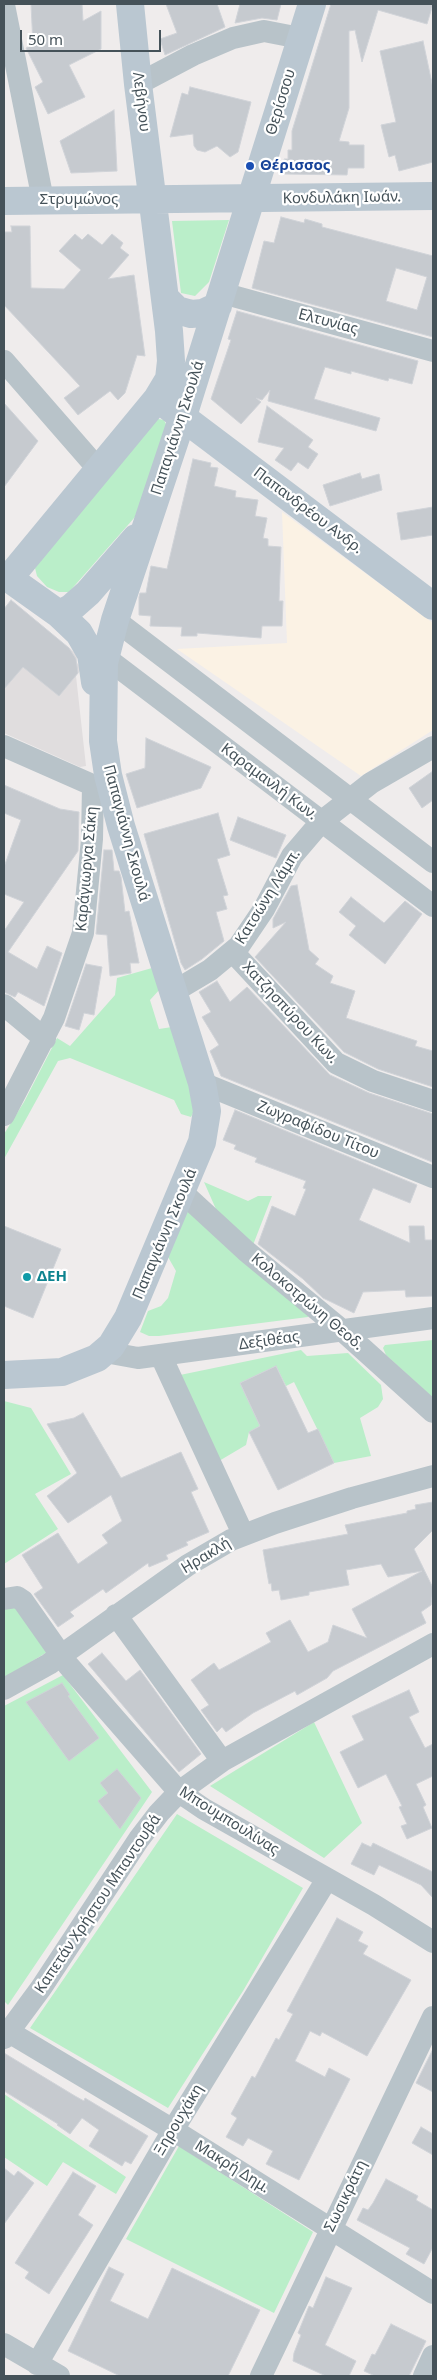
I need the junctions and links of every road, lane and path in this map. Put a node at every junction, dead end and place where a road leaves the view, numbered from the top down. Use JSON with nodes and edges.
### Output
{"nodes":[{"id":1,"x":4,"y":4,"type":"edge"},
{"id":2,"x":130,"y":4,"type":"edge"},
{"id":3,"x":312,"y":4,"type":"edge"},
{"id":4,"x":300,"y":38,"type":"junction"},
{"id":5,"x":138,"y":84,"type":"junction"},
{"id":6,"x":433,"y":196,"type":"edge"},
{"id":7,"x":43,"y":200,"type":"junction"},
{"id":8,"x":154,"y":200,"type":"junction"},
{"id":9,"x":251,"y":200,"type":"junction"},
{"id":10,"x":4,"y":201,"type":"edge"},
{"id":11,"x":165,"y":298,"type":"junction"},
{"id":12,"x":220,"y":300,"type":"junction"},
{"id":13,"x":433,"y":351,"type":"edge"},
{"id":14,"x":4,"y":360,"type":"edge"},
{"id":15,"x":157,"y":399,"type":"junction"},
{"id":16,"x":183,"y":416,"type":"junction"},
{"id":17,"x":99,"y":470,"type":"junction"},
{"id":18,"x":145,"y":528,"type":"junction"},
{"id":19,"x":5,"y":579,"type":"edge"},
{"id":20,"x":433,"y":606,"type":"edge"},
{"id":21,"x":59,"y":614,"type":"junction"},
{"id":22,"x":115,"y":620,"type":"junction"},
{"id":23,"x":105,"y":657,"type":"junction"},
{"id":24,"x":102,"y":728,"type":"junction"},
{"id":25,"x":4,"y":746,"type":"edge"},
{"id":26,"x":433,"y":747,"type":"edge"},
{"id":27,"x":103,"y":790,"type":"junction"},
{"id":28,"x":350,"y":798,"type":"junction"},
{"id":29,"x":321,"y":822,"type":"junction"},
{"id":30,"x":433,"y":862,"type":"edge"},
{"id":31,"x":433,"y":906,"type":"edge"},
{"id":32,"x":234,"y":952,"type":"junction"},
{"id":33,"x":173,"y":992,"type":"junction"},
{"id":34,"x":4,"y":1005,"type":"edge"},
{"id":35,"x":45,"y":1039,"type":"junction"},
{"id":36,"x":202,"y":1083,"type":"junction"},
{"id":37,"x":433,"y":1102,"type":"edge"},
{"id":38,"x":4,"y":1115,"type":"edge"},
{"id":39,"x":433,"y":1177,"type":"edge"},
{"id":40,"x":182,"y":1192,"type":"junction"},
{"id":41,"x":433,"y":1318,"type":"edge"},
{"id":42,"x":343,"y":1330,"type":"junction"},
{"id":43,"x":105,"y":1352,"type":"junction"},
{"id":44,"x":161,"y":1356,"type":"junction"},
{"id":45,"x":4,"y":1375,"type":"edge"},
{"id":46,"x":433,"y":1412,"type":"edge"},
{"id":47,"x":433,"y":1476,"type":"edge"},
{"id":48,"x":244,"y":1534,"type":"junction"},
{"id":49,"x":4,"y":1600,"type":"edge"},
{"id":50,"x":116,"y":1615,"type":"junction"},
{"id":51,"x":433,"y":1644,"type":"edge"},
{"id":52,"x":61,"y":1656,"type":"junction"},
{"id":53,"x":4,"y":1689,"type":"edge"},
{"id":54,"x":222,"y":1761,"type":"junction"},
{"id":55,"x":179,"y":1792,"type":"junction"},
{"id":56,"x":327,"y":1879,"type":"junction"},
{"id":57,"x":433,"y":1942,"type":"edge"},
{"id":58,"x":433,"y":2017,"type":"edge"},
{"id":59,"x":5,"y":2033,"type":"edge"},
{"id":60,"x":173,"y":2130,"type":"junction"},
{"id":61,"x":330,"y":2229,"type":"junction"},
{"id":62,"x":433,"y":2293,"type":"edge"},
{"id":63,"x":4,"y":2344,"type":"edge"},
{"id":64,"x":433,"y":2356,"type":"edge"},
{"id":65,"x":37,"y":2364,"type":"junction"},
{"id":66,"x":58,"y":2376,"type":"edge"},
{"id":67,"x":261,"y":2376,"type":"edge"},
{"id":68,"x":424,"y":2376,"type":"edge"}],
"edges":[{"from":1,"to":7,"type":"street"},
{"from":2,"to":5,"type":"street","name":"Λεβήνου"},
{"from":3,"to":4,"type":"street","name":"Θερίσσου"},
{"from":4,"to":5,"type":"street"},
{"from":4,"to":9,"type":"street","name":"Θερίσσου"},
{"from":5,"to":8,"type":"street","name":"Λεβήνου"},
{"from":6,"to":9,"type":"street","name":"Κονδυλάκη Ιωάν."},
{"from":7,"to":8,"type":"street","name":"Στρυμώνος"},
{"from":7,"to":10,"type":"street","name":"Στρυμώνος"},
{"from":8,"to":9,"type":"street","name":"Κονδυλάκη Ιωάν."},
{"from":8,"to":11,"type":"street","name":"Λεβήνου"},
{"from":9,"to":12,"type":"street","name":"Παπαγιάννη Σκουλά"},
{"from":11,"to":12,"type":"street"},
{"from":11,"to":15,"type":"street","name":"Λεβήνου"},
{"from":12,"to":13,"type":"street","name":"Ελτυνίας"},
{"from":12,"to":16,"type":"street","name":"Παπαγιάννη Σκουλά"},
{"from":14,"to":17,"type":"street"},
{"from":15,"to":16,"type":"street","name":"Παπανδρέου Ανδρ."},
{"from":15,"to":17,"type":"street","name":"Λεβήνου"},
{"from":16,"to":18,"type":"street","name":"Παπαγιάννη Σκουλά"},
{"from":16,"to":20,"type":"street","name":"Παπανδρέου Ανδρ."},
{"from":17,"to":19,"type":"street","name":"Λεβήνου"},
{"from":18,"to":21,"type":"street"},
{"from":18,"to":22,"type":"street","name":"Παπαγιάννη Σκουλά"},
{"from":19,"to":21,"type":"street"},
{"from":21,"to":24,"type":"street"},
{"from":22,"to":23,"type":"street","name":"Παπαγιάννη Σκουλά"},
{"from":22,"to":28,"type":"street"},
{"from":23,"to":24,"type":"street","name":"Παπαγιάννη Σκουλά"},
{"from":23,"to":29,"type":"street","name":"Καραμανλή Κων."},
{"from":24,"to":27,"type":"street","name":"Παπαγιάννη Σκουλά"},
{"from":25,"to":27,"type":"street"},
{"from":26,"to":28,"type":"street","name":"Κατσώνη Λάμπ."},
{"from":27,"to":33,"type":"street","name":"Παπαγιάννη Σκουλά"},
{"from":27,"to":35,"type":"street","name":"Καράγιωργα Σάκη"},
{"from":28,"to":29,"type":"street","name":"Κατσώνη Λάμπ."},
{"from":28,"to":30,"type":"street"},
{"from":29,"to":31,"type":"street","name":"Καραμανλή Κων."},
{"from":29,"to":32,"type":"street","name":"Κατσώνη Λάμπ."},
{"from":32,"to":33,"type":"street","name":"Κατσώνη Λάμπ."},
{"from":32,"to":37,"type":"street","name":"Χατζησπύρου Κων."},
{"from":33,"to":36,"type":"street","name":"Παπαγιάννη Σκουλά"},
{"from":34,"to":35,"type":"street"},
{"from":35,"to":38,"type":"street","name":"Καράγιωργα Σάκη"},
{"from":36,"to":39,"type":"street","name":"Ζωγραφίδου Τίτου"},
{"from":36,"to":40,"type":"street","name":"Παπαγιάννη Σκουλά"},
{"from":40,"to":42,"type":"street","name":"Κολοκοτρώνη Θεοδ."},
{"from":40,"to":43,"type":"street","name":"Παπαγιάννη Σκουλά"},
{"from":41,"to":42,"type":"street","name":"Δεξιθέας"},
{"from":42,"to":44,"type":"street","name":"Δεξιθέας"},
{"from":42,"to":46,"type":"street","name":"Κολοκοτρώνη Θεοδ."},
{"from":43,"to":44,"type":"street","name":"Δεξιθέας"},
{"from":43,"to":45,"type":"street","name":"Παπαγιάννη Σκουλά"},
{"from":44,"to":48,"type":"street"},
{"from":47,"to":48,"type":"street","name":"Ηρακλή"},
{"from":48,"to":50,"type":"street","name":"Ηρακλή"},
{"from":49,"to":52,"type":"street","name":"Μπουμπουλίνας"},
{"from":50,"to":52,"type":"street","name":"Ηρακλή"},
{"from":50,"to":54,"type":"street"},
{"from":51,"to":54,"type":"street","name":"Καπετάν Χρήστου Μπαντουβά"},
{"from":52,"to":53,"type":"street","name":"Ηρακλή"},
{"from":52,"to":55,"type":"street","name":"Μπουμπουλίνας"},
{"from":54,"to":55,"type":"street","name":"Καπετάν Χρήστου Μπαντουβά"},
{"from":55,"to":56,"type":"street","name":"Μπουμπουλίνας"},
{"from":55,"to":59,"type":"street","name":"Καπετάν Χρήστου Μπαντουβά"},
{"from":56,"to":57,"type":"street","name":"Μπουμπουλίνας"},
{"from":56,"to":60,"type":"street","name":"Ξηρουχάκη"},
{"from":58,"to":61,"type":"street","name":"Σωσικράτη"},
{"from":59,"to":60,"type":"street","name":"Μακρή Δημ."},
{"from":60,"to":61,"type":"street","name":"Μακρή Δημ."},
{"from":60,"to":65,"type":"street","name":"Ξηρουχάκη"},
{"from":61,"to":62,"type":"street","name":"Μακρή Δημ."},
{"from":61,"to":67,"type":"street","name":"Σωσικράτη"},
{"from":63,"to":65,"type":"street"},
{"from":64,"to":68,"type":"street"},
{"from":65,"to":66,"type":"street"}]}
